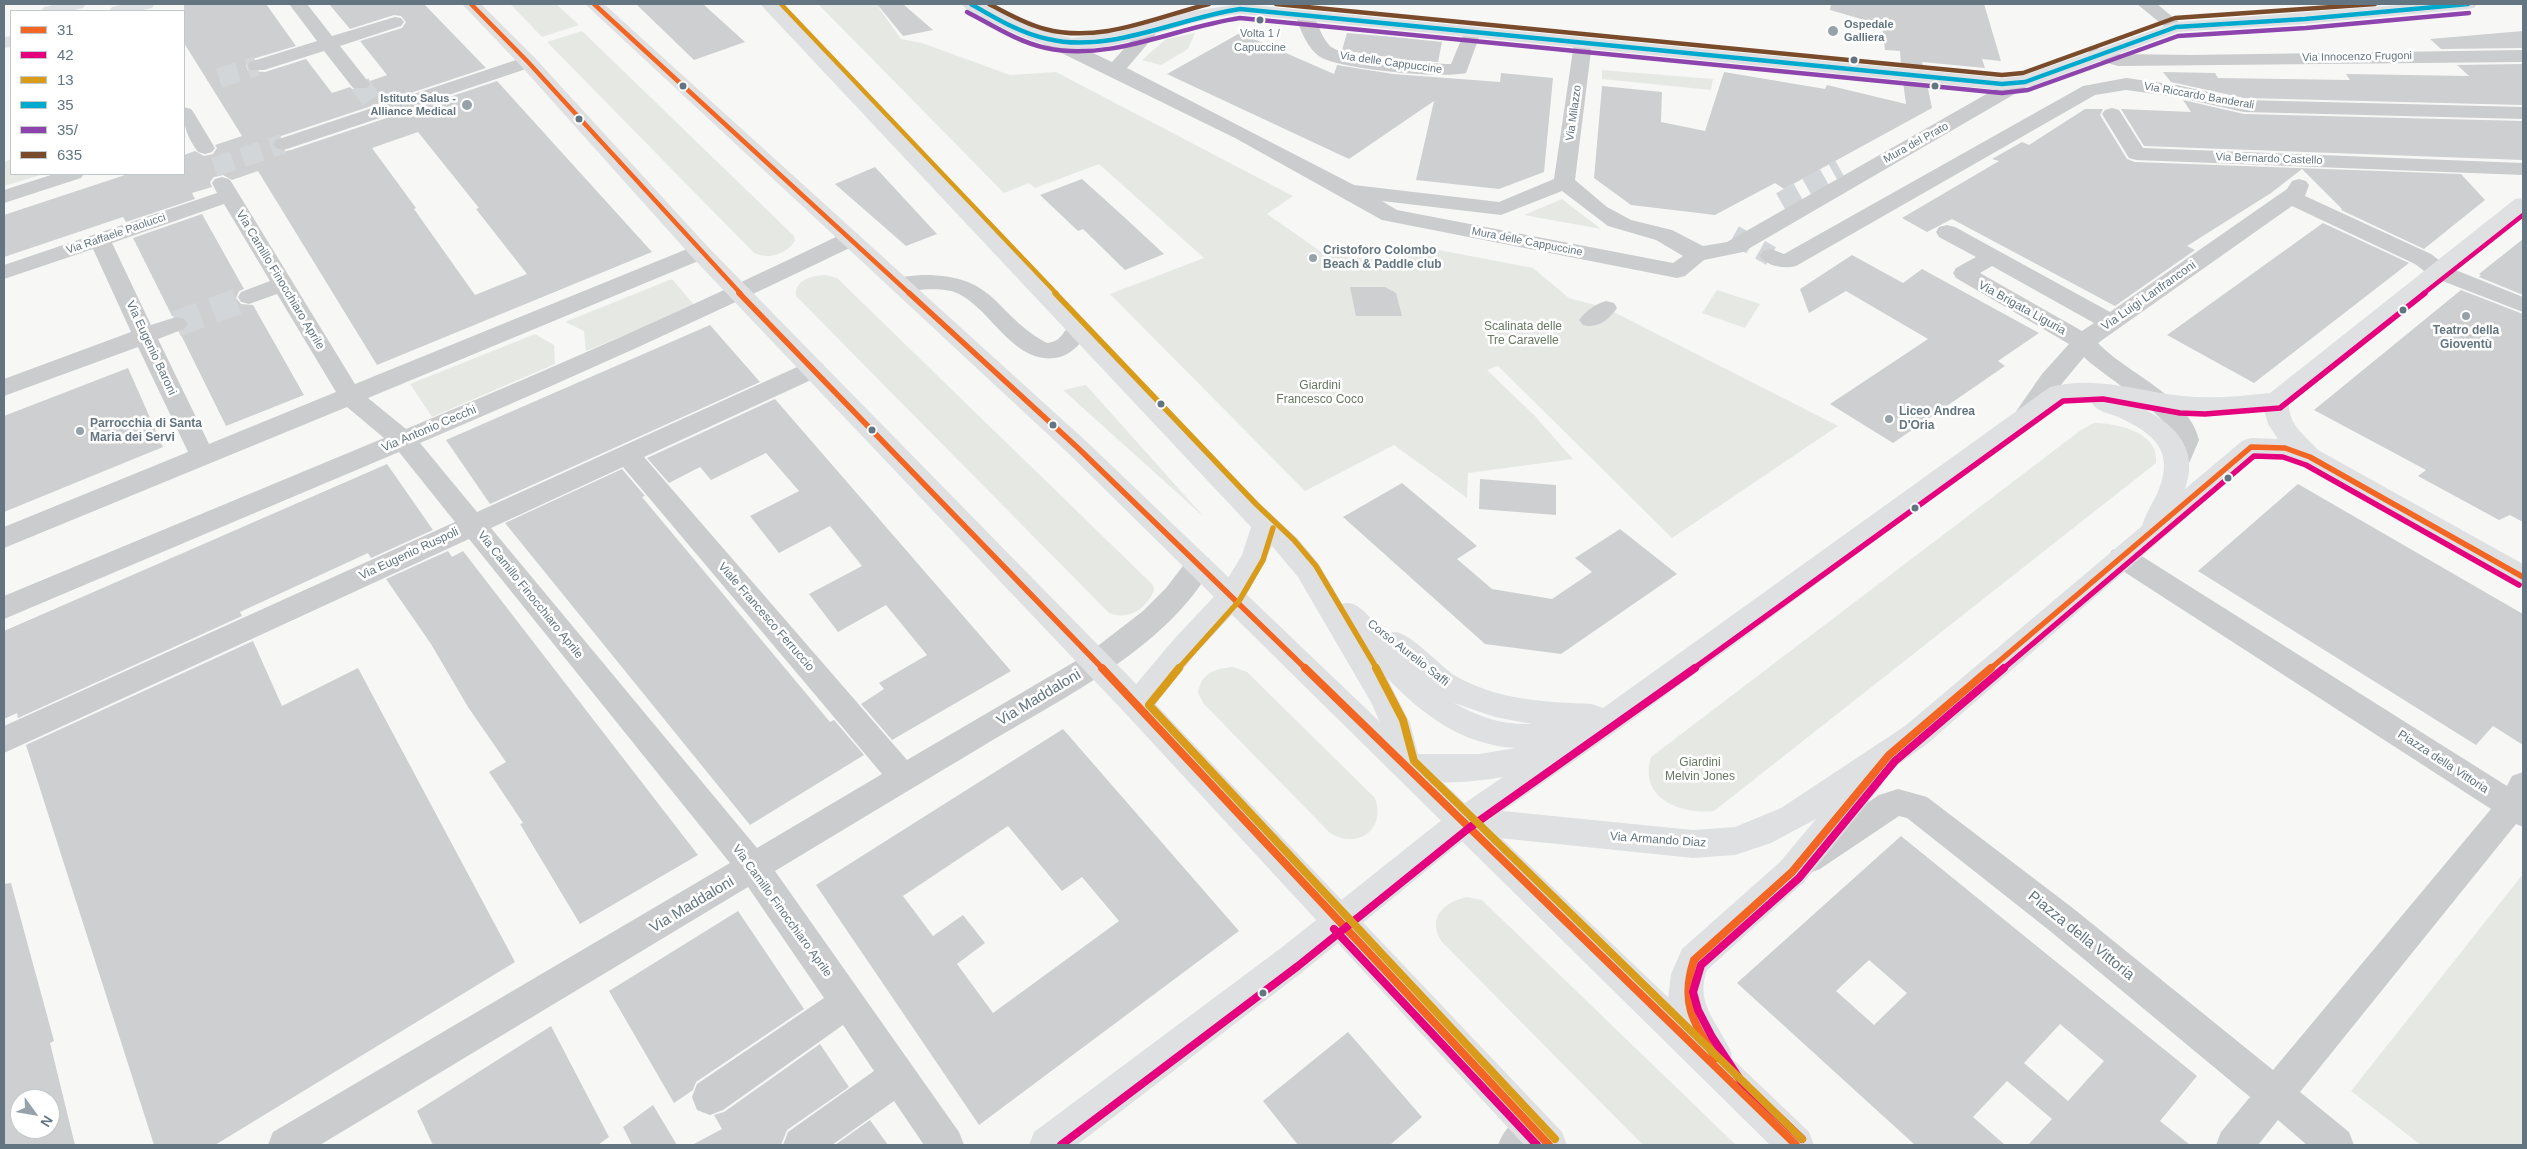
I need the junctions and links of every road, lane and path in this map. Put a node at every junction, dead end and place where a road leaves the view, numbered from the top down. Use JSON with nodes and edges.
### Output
{"nodes":[{"id":1,"x":77,"y":4,"type":"edge"},
{"id":2,"x":146,"y":4,"type":"edge"},
{"id":3,"x":298,"y":4,"type":"edge"},
{"id":4,"x":471,"y":4,"type":"edge"},
{"id":5,"x":594,"y":4,"type":"edge"},
{"id":6,"x":768,"y":4,"type":"edge"},
{"id":7,"x":971,"y":4,"type":"edge"},
{"id":8,"x":2146,"y":4,"type":"edge"},
{"id":9,"x":2468,"y":4,"type":"edge"},
{"id":10,"x":121,"y":9,"type":"edge"},
{"id":11,"x":54,"y":10,"type":"edge"},
{"id":12,"x":1305,"y":16,"type":"junction"},
{"id":13,"x":395,"y":22,"type":"dead end"},
{"id":14,"x":1153,"y":27,"type":"junction"},
{"id":15,"x":2176,"y":27,"type":"junction"},
{"id":16,"x":1472,"y":32,"type":"junction"},
{"id":17,"x":2143,"y":38,"type":"junction"},
{"id":18,"x":1050,"y":40,"type":"junction"},
{"id":19,"x":329,"y":43,"type":"junction"},
{"id":20,"x":1583,"y":43,"type":"junction"},
{"id":21,"x":2097,"y":54,"type":"junction"},
{"id":22,"x":2523,"y":56,"type":"edge"},
{"id":23,"x":2190,"y":61,"type":"junction"},
{"id":24,"x":528,"y":62,"type":"junction"},
{"id":25,"x":257,"y":66,"type":"tunnel mouth"},
{"id":26,"x":1116,"y":70,"type":"junction"},
{"id":27,"x":1992,"y":84,"type":"junction"},
{"id":28,"x":2018,"y":84,"type":"junction"},
{"id":29,"x":371,"y":98,"type":"junction"},
{"id":30,"x":2523,"y":113,"type":"edge"},
{"id":31,"x":2112,"y":114,"type":"dead end"},
{"id":32,"x":185,"y":115,"type":"edge"},
{"id":33,"x":195,"y":140,"type":"edge"},
{"id":34,"x":283,"y":144,"type":"tunnel mouth"},
{"id":35,"x":2484,"y":167,"type":"junction"},
{"id":36,"x":1840,"y":169,"type":"tunnel mouth"},
{"id":37,"x":2523,"y":169,"type":"edge"},
{"id":38,"x":71,"y":175,"type":"edge"},
{"id":39,"x":1564,"y":182,"type":"junction"},
{"id":40,"x":2523,"y":182,"type":"edge"},
{"id":41,"x":225,"y":189,"type":"joint"},
{"id":42,"x":1352,"y":191,"type":"junction"},
{"id":43,"x":4,"y":197,"type":"edge"},
{"id":44,"x":1781,"y":202,"type":"tunnel mouth"},
{"id":45,"x":2523,"y":204,"type":"edge"},
{"id":46,"x":1947,"y":232,"type":"dead end"},
{"id":47,"x":1734,"y":235,"type":"dead end"},
{"id":48,"x":850,"y":239,"type":"junction"},
{"id":49,"x":99,"y":240,"type":"junction"},
{"id":50,"x":1690,"y":250,"type":"junction"},
{"id":51,"x":700,"y":252,"type":"junction"},
{"id":52,"x":1771,"y":256,"type":"tunnel mouth"},
{"id":53,"x":1992,"y":258,"type":"junction"},
{"id":54,"x":4,"y":272,"type":"edge"},
{"id":55,"x":2440,"y":272,"type":"junction"},
{"id":56,"x":899,"y":283,"type":"junction"},
{"id":57,"x":282,"y":284,"type":"junction"},
{"id":58,"x":740,"y":292,"type":"junction"},
{"id":59,"x":249,"y":297,"type":"tunnel mouth"},
{"id":60,"x":2523,"y":305,"type":"edge"},
{"id":61,"x":176,"y":324,"type":"tunnel mouth"},
{"id":62,"x":2107,"y":326,"type":"junction"},
{"id":63,"x":1078,"y":330,"type":"junction"},
{"id":64,"x":144,"y":335,"type":"junction"},
{"id":65,"x":2083,"y":342,"type":"junction"},
{"id":66,"x":814,"y":369,"type":"junction"},
{"id":67,"x":4,"y":388,"type":"edge"},
{"id":68,"x":350,"y":396,"type":"junction"},
{"id":69,"x":2154,"y":399,"type":"junction"},
{"id":70,"x":2277,"y":400,"type":"junction"},
{"id":71,"x":2026,"y":416,"type":"junction"},
{"id":72,"x":403,"y":440,"type":"junction"},
{"id":73,"x":627,"y":455,"type":"junction"},
{"id":74,"x":202,"y":456,"type":"junction"},
{"id":75,"x":2310,"y":457,"type":"junction"},
{"id":76,"x":2178,"y":462,"type":"junction"},
{"id":77,"x":1265,"y":525,"type":"junction"},
{"id":78,"x":472,"y":526,"type":"junction"},
{"id":79,"x":2152,"y":530,"type":"junction"},
{"id":80,"x":4,"y":538,"type":"edge"},
{"id":81,"x":2122,"y":557,"type":"junction"},
{"id":82,"x":1199,"y":565,"type":"junction"},
{"id":83,"x":1312,"y":574,"type":"junction"},
{"id":84,"x":2523,"y":577,"type":"edge"},
{"id":85,"x":1232,"y":596,"type":"junction"},
{"id":86,"x":4,"y":608,"type":"edge"},
{"id":87,"x":1096,"y":663,"type":"junction"},
{"id":88,"x":1137,"y":705,"type":"junction"},
{"id":89,"x":1613,"y":717,"type":"junction"},
{"id":90,"x":4,"y":740,"type":"edge"},
{"id":91,"x":1889,"y":755,"type":"junction"},
{"id":92,"x":1406,"y":766,"type":"junction"},
{"id":93,"x":904,"y":778,"type":"junction"},
{"id":94,"x":2519,"y":801,"type":"edge"},
{"id":95,"x":1878,"y":812,"type":"joint"},
{"id":96,"x":1464,"y":821,"type":"junction"},
{"id":97,"x":754,"y":868,"type":"junction"},
{"id":98,"x":1792,"y":872,"type":"junction"},
{"id":99,"x":1340,"y":923,"type":"junction"},
{"id":100,"x":847,"y":1002,"type":"junction"},
{"id":101,"x":898,"y":1076,"type":"junction"},
{"id":102,"x":1735,"y":1087,"type":"junction"},
{"id":103,"x":2274,"y":1094,"type":"junction"},
{"id":104,"x":710,"y":1096,"type":"dead end"},
{"id":105,"x":1533,"y":1140,"type":"edge"},
{"id":106,"x":286,"y":1145,"type":"edge"},
{"id":107,"x":801,"y":1145,"type":"edge"},
{"id":108,"x":946,"y":1145,"type":"edge"},
{"id":109,"x":1047,"y":1145,"type":"edge"},
{"id":110,"x":1796,"y":1145,"type":"edge"},
{"id":111,"x":2234,"y":1145,"type":"edge"},
{"id":112,"x":2336,"y":1145,"type":"edge"}],
"edges":[{"from":1,"to":11,"type":"main road"},
{"from":2,"to":10,"type":"main road"},
{"from":3,"to":19,"type":"street"},
{"from":4,"to":24,"type":"main road"},
{"from":5,"to":48,"type":"main road"},
{"from":6,"to":63,"type":"main road"},
{"from":7,"to":18,"type":"main road","name":"Mura delle Cappuccine"},
{"from":8,"to":15,"type":"street"},
{"from":9,"to":15,"type":"main road","name":"Mura del Prato"},
{"from":12,"to":14,"type":"main road","name":"Mura delle Cappuccine"},
{"from":12,"to":16,"type":"main road","name":"Mura delle Cappuccine"},
{"from":12,"to":16,"type":"street","name":"Via delle Cappuccine"},
{"from":13,"to":19,"type":"street"},
{"from":14,"to":18,"type":"main road","name":"Mura delle Cappuccine"},
{"from":14,"to":26,"type":"street"},
{"from":15,"to":17,"type":"main road","name":"Mura del Prato"},
{"from":16,"to":20,"type":"main road","name":"Mura delle Cappuccine"},
{"from":17,"to":21,"type":"main road","name":"Mura del Prato"},
{"from":17,"to":23,"type":"street","name":"Via Innocenzo Frugoni"},
{"from":18,"to":26,"type":"street","name":"Mura delle Cappuccine"},
{"from":19,"to":25,"type":"street"},
{"from":19,"to":29,"type":"street"},
{"from":20,"to":27,"type":"main road","name":"Mura delle Cappuccine"},
{"from":20,"to":39,"type":"street","name":"Via Milazzo"},
{"from":21,"to":23,"type":"street","name":"Via Innocenzo Frugoni"},
{"from":21,"to":28,"type":"main road","name":"Mura del Prato"},
{"from":22,"to":23,"type":"street","name":"Via Innocenzo Frugoni"},
{"from":24,"to":29,"type":"street"},
{"from":24,"to":51,"type":"main road"},
{"from":26,"to":42,"type":"street","name":"Mura delle Cappuccine"},
{"from":27,"to":28,"type":"main road","name":"Mura delle Cappuccine"},
{"from":27,"to":36,"type":"street"},
{"from":28,"to":50,"type":"street","name":"Mura del Prato"},
{"from":29,"to":34,"type":"street"},
{"from":30,"to":52,"type":"street","name":"Via Riccardo Banderali"},
{"from":31,"to":35,"type":"street","name":"Via Bernardo Castello"},
{"from":32,"to":33,"type":"street"},
{"from":35,"to":37,"type":"street"},
{"from":35,"to":40,"type":"street"},
{"from":38,"to":43,"type":"street"},
{"from":39,"to":42,"type":"street","name":"Mura delle Cappuccine"},
{"from":39,"to":50,"type":"street","name":"Mura del Prato"},
{"from":41,"to":49,"type":"street","name":"Via Raffaele Paolucci"},
{"from":41,"to":57,"type":"street","name":"Via Camillo Finocchiaro Aprile"},
{"from":42,"to":50,"type":"street","name":"Mura delle Cappuccine"},
{"from":44,"to":47,"type":"street"},
{"from":45,"to":55,"type":"main road"},
{"from":46,"to":53,"type":"street"},
{"from":48,"to":56,"type":"main road"},
{"from":48,"to":58,"type":"street","name":"Via Antonio Cecchi"},
{"from":49,"to":54,"type":"street","name":"Via Raffaele Paolucci"},
{"from":49,"to":64,"type":"street","name":"Via Eugenio Baroni"},
{"from":51,"to":58,"type":"main road"},
{"from":51,"to":68,"type":"street"},
{"from":53,"to":62,"type":"street"},
{"from":53,"to":65,"type":"street","name":"Via Brigata Liguria"},
{"from":55,"to":60,"type":"street","name":"Via Luigi Lanfranconi"},
{"from":55,"to":62,"type":"street","name":"Via Luigi Lanfranconi"},
{"from":55,"to":70,"type":"main road"},
{"from":56,"to":63,"type":"street"},
{"from":56,"to":82,"type":"main road"},
{"from":57,"to":59,"type":"street"},
{"from":57,"to":68,"type":"street","name":"Via Camillo Finocchiaro Aprile"},
{"from":58,"to":66,"type":"main road"},
{"from":58,"to":72,"type":"street","name":"Via Antonio Cecchi"},
{"from":61,"to":64,"type":"street"},
{"from":62,"to":65,"type":"street","name":"Via Luigi Lanfranconi"},
{"from":63,"to":77,"type":"main road"},
{"from":64,"to":67,"type":"street"},
{"from":64,"to":74,"type":"street","name":"Via Eugenio Baroni"},
{"from":65,"to":69,"type":"street"},
{"from":65,"to":71,"type":"street"},
{"from":66,"to":73,"type":"street","name":"Via Eugenio Ruspoli"},
{"from":66,"to":87,"type":"main road"},
{"from":68,"to":72,"type":"street","name":"Via Camillo Finocchiaro Aprile"},
{"from":68,"to":74,"type":"street"},
{"from":69,"to":70,"type":"main road"},
{"from":69,"to":71,"type":"main road"},
{"from":69,"to":76,"type":"street","name":"Via Armando Diaz"},
{"from":70,"to":75,"type":"main road"},
{"from":71,"to":76,"type":"main road"},
{"from":71,"to":89,"type":"main road"},
{"from":72,"to":78,"type":"street","name":"Via Camillo Finocchiaro Aprile"},
{"from":72,"to":86,"type":"street","name":"Via Antonio Cecchi"},
{"from":73,"to":78,"type":"street","name":"Via Eugenio Ruspoli"},
{"from":73,"to":93,"type":"street","name":"Viale Francesco Ferruccio"},
{"from":74,"to":80,"type":"street"},
{"from":75,"to":79,"type":"main road","name":"Via Armando Diaz"},
{"from":75,"to":84,"type":"main road"},
{"from":76,"to":79,"type":"main road","name":"Via Armando Diaz"},
{"from":77,"to":83,"type":"main road"},
{"from":77,"to":85,"type":"main road"},
{"from":78,"to":90,"type":"street","name":"Via Eugenio Ruspoli"},
{"from":78,"to":97,"type":"street","name":"Via Camillo Finocchiaro Aprile"},
{"from":79,"to":81,"type":"main road","name":"Via Armando Diaz"},
{"from":81,"to":91,"type":"main road","name":"Via Armando Diaz"},
{"from":81,"to":94,"type":"street","name":"Piazza della Vittoria"},
{"from":82,"to":85,"type":"main road"},
{"from":82,"to":87,"type":"street","name":"Via Maddaloni"},
{"from":83,"to":89,"type":"main road"},
{"from":83,"to":92,"type":"main road"},
{"from":85,"to":88,"type":"main road"},
{"from":85,"to":92,"type":"main road"},
{"from":87,"to":88,"type":"main road"},
{"from":87,"to":93,"type":"street","name":"Via Maddaloni"},
{"from":88,"to":99,"type":"main road"},
{"from":89,"to":92,"type":"main road"},
{"from":89,"to":96,"type":"main road"},
{"from":91,"to":96,"type":"main road","name":"Via Armando Diaz"},
{"from":91,"to":98,"type":"main road","name":"Via Armando Diaz"},
{"from":92,"to":96,"type":"main road"},
{"from":93,"to":97,"type":"street","name":"Via Maddaloni"},
{"from":94,"to":103,"type":"street","name":"Piazza della Vittoria"},
{"from":95,"to":98,"type":"street","name":"Via Armando Diaz"},
{"from":95,"to":103,"type":"street","name":"Piazza della Vittoria"},
{"from":96,"to":99,"type":"main road"},
{"from":96,"to":102,"type":"main road"},
{"from":97,"to":100,"type":"street","name":"Via Camillo Finocchiaro Aprile"},
{"from":97,"to":106,"type":"street","name":"Via Maddaloni"},
{"from":98,"to":102,"type":"main road","name":"Via Armando Diaz"},
{"from":99,"to":105,"type":"main road"},
{"from":99,"to":109,"type":"main road"},
{"from":100,"to":101,"type":"street","name":"Via Camillo Finocchiaro Aprile"},
{"from":100,"to":104,"type":"street"},
{"from":101,"to":107,"type":"street"},
{"from":101,"to":108,"type":"street","name":"Via Camillo Finocchiaro Aprile"},
{"from":102,"to":110,"type":"main road"},
{"from":103,"to":111,"type":"street","name":"Piazza della Vittoria"},
{"from":103,"to":112,"type":"street","name":"Piazza della Vittoria"}]}
